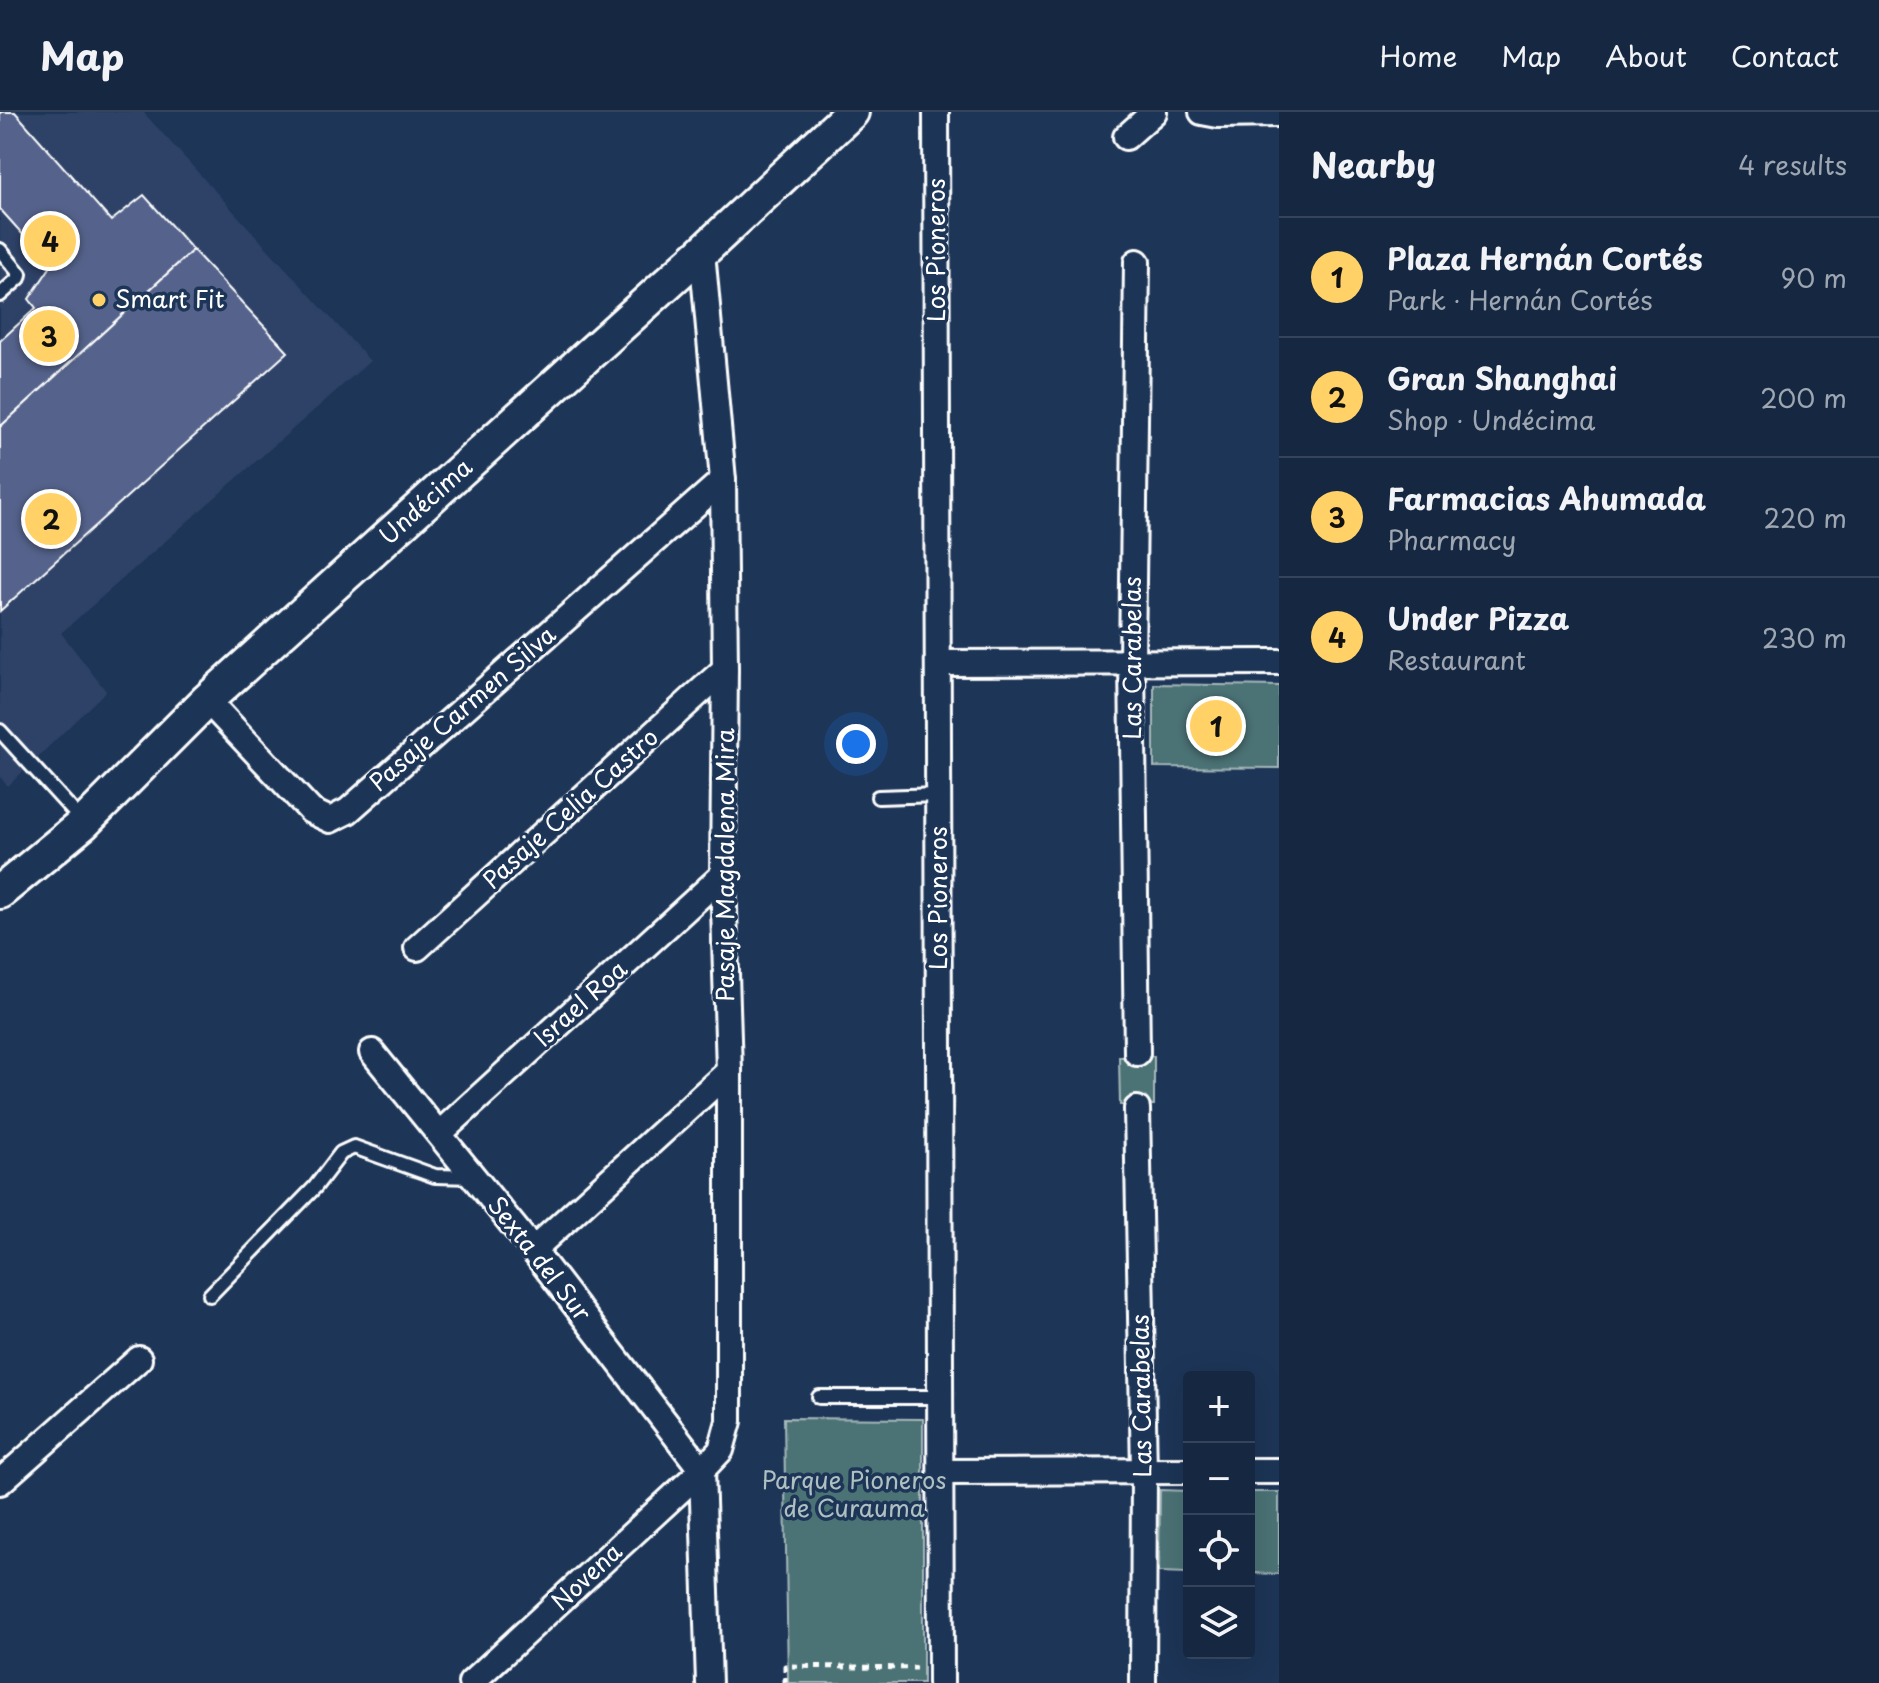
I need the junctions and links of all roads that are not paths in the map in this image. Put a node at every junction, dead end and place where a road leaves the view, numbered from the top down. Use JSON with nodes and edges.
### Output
{"nodes":[{"id":1,"x":852,"y":112,"type":"edge"},
{"id":2,"x":936,"y":112,"type":"edge"},
{"id":3,"x":1154,"y":112,"type":"edge"},
{"id":4,"x":1202,"y":112,"type":"edge"},
{"id":5,"x":1279,"y":114,"type":"edge"},
{"id":6,"x":1126,"y":137,"type":"dead end"},
{"id":7,"x":0,"y":250,"type":"edge"},
{"id":8,"x":702,"y":252,"type":"junction"},
{"id":9,"x":1137,"y":262,"type":"dead end"},
{"id":10,"x":0,"y":295,"type":"edge"},
{"id":11,"x":723,"y":480,"type":"junction"},
{"id":12,"x":1132,"y":662,"type":"junction"},
{"id":13,"x":1279,"y":662,"type":"edge"},
{"id":14,"x":938,"y":663,"type":"junction"},
{"id":15,"x":725,"y":669,"type":"junction"},
{"id":16,"x":207,"y":700,"type":"junction"},
{"id":17,"x":0,"y":731,"type":"edge"},
{"id":18,"x":938,"y":795,"type":"junction"},
{"id":19,"x":878,"y":797,"type":"dead end"},
{"id":20,"x":84,"y":823,"type":"junction"},
{"id":21,"x":723,"y":875,"type":"junction"},
{"id":22,"x":0,"y":892,"type":"edge"},
{"id":23,"x":417,"y":948,"type":"dead end"},
{"id":24,"x":372,"y":1052,"type":"dead end"},
{"id":25,"x":1137,"y":1053,"type":"dead end"},
{"id":26,"x":729,"y":1071,"type":"junction"},
{"id":27,"x":1137,"y":1109,"type":"dead end"},
{"id":28,"x":440,"y":1133,"type":"junction"},
{"id":29,"x":475,"y":1177,"type":"junction"},
{"id":30,"x":533,"y":1250,"type":"junction"},
{"id":31,"x":210,"y":1295,"type":"dead end"},
{"id":32,"x":139,"y":1359,"type":"dead end"},
{"id":33,"x":819,"y":1397,"type":"dead end"},
{"id":34,"x":941,"y":1397,"type":"junction"},
{"id":35,"x":702,"y":1470,"type":"junction"},
{"id":36,"x":1183,"y":1471,"type":"edge"},
{"id":37,"x":1255,"y":1471,"type":"edge"},
{"id":38,"x":1279,"y":1471,"type":"edge"},
{"id":39,"x":942,"y":1472,"type":"junction"},
{"id":40,"x":1144,"y":1472,"type":"junction"},
{"id":41,"x":0,"y":1482,"type":"edge"},
{"id":42,"x":941,"y":1676,"type":"edge"},
{"id":43,"x":471,"y":1683,"type":"edge"},
{"id":44,"x":709,"y":1683,"type":"edge"},
{"id":45,"x":1143,"y":1683,"type":"edge"}],
"edges":[{"from":1,"to":8,"type":"street","name":"Undécima"},
{"from":2,"to":14,"type":"street","name":"Los Pioneros"},
{"from":3,"to":6,"type":"street"},
{"from":4,"to":5,"type":"street"},
{"from":7,"to":10,"type":"lane"},
{"from":8,"to":11,"type":"street","name":"Pasaje Magdalena Mira"},
{"from":8,"to":16,"type":"street","name":"Undécima"},
{"from":9,"to":12,"type":"street","name":"Las Carabelas"},
{"from":11,"to":15,"type":"street","name":"Pasaje Magdalena Mira"},
{"from":11,"to":16,"type":"street","name":"Pasaje Carmen Silva"},
{"from":12,"to":13,"type":"street"},
{"from":12,"to":14,"type":"street"},
{"from":12,"to":25,"type":"street","name":"Las Carabelas"},
{"from":14,"to":18,"type":"street","name":"Los Pioneros"},
{"from":15,"to":21,"type":"street","name":"Pasaje Magdalena Mira"},
{"from":15,"to":23,"type":"street","name":"Pasaje Celia Castro"},
{"from":16,"to":20,"type":"street","name":"Undécima"},
{"from":17,"to":20,"type":"lane"},
{"from":18,"to":19,"type":"lane"},
{"from":18,"to":34,"type":"street","name":"Los Pioneros"},
{"from":20,"to":22,"type":"street","name":"Undécima"},
{"from":21,"to":26,"type":"street","name":"Pasaje Magdalena Mira"},
{"from":21,"to":28,"type":"street","name":"Israel Roa"},
{"from":24,"to":28,"type":"street","name":"Sexta del Sur"},
{"from":26,"to":30,"type":"street"},
{"from":26,"to":35,"type":"street","name":"Pasaje Magdalena Mira"},
{"from":27,"to":40,"type":"street","name":"Las Carabelas"},
{"from":28,"to":29,"type":"street","name":"Sexta del Sur"},
{"from":29,"to":30,"type":"street","name":"Sexta del Sur"},
{"from":29,"to":31,"type":"lane"},
{"from":30,"to":35,"type":"street","name":"Sexta del Sur"},
{"from":32,"to":41,"type":"street"},
{"from":33,"to":34,"type":"lane"},
{"from":34,"to":39,"type":"street","name":"Los Pioneros"},
{"from":35,"to":43,"type":"street","name":"Novena"},
{"from":35,"to":44,"type":"street"},
{"from":36,"to":40,"type":"street"},
{"from":37,"to":38,"type":"street"},
{"from":39,"to":40,"type":"street"},
{"from":39,"to":42,"type":"street","name":"Los Pioneros"},
{"from":40,"to":45,"type":"street","name":"Las Carabelas"}]}
